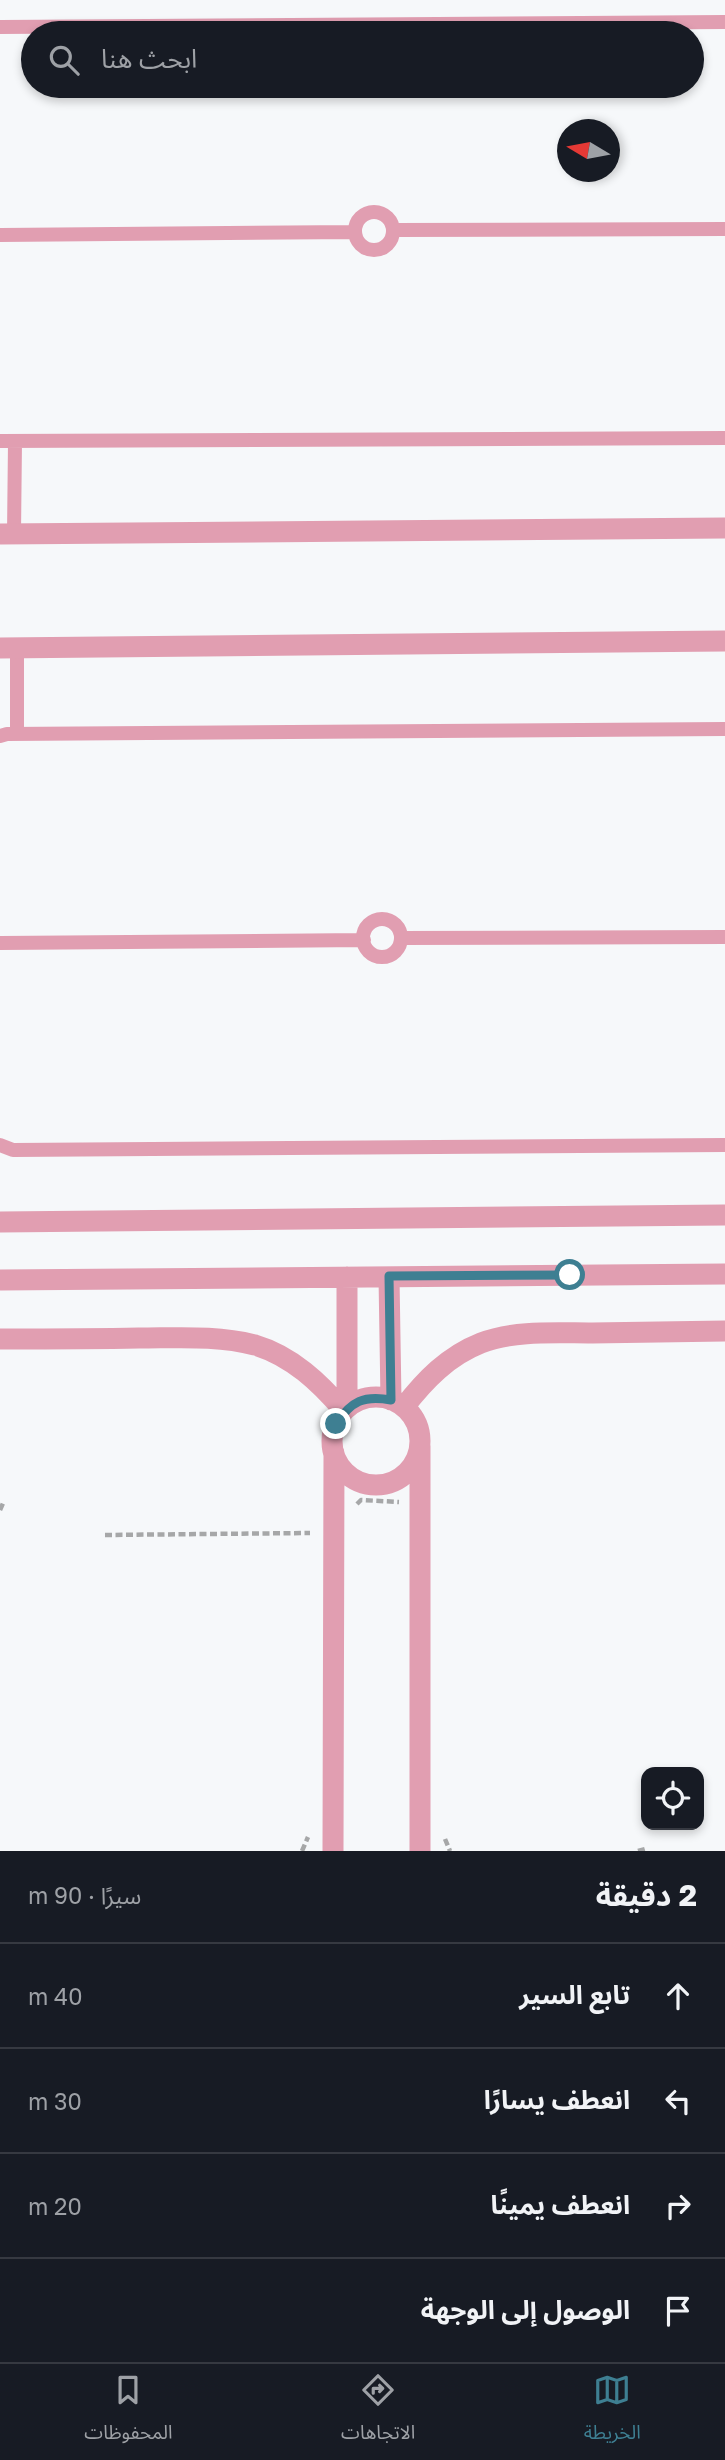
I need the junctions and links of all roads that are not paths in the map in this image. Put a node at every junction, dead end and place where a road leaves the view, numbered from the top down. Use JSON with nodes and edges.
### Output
{"nodes":[{"id":1,"x":704,"y":22,"type":"edge"},
{"id":2,"x":725,"y":22,"type":"edge"},
{"id":3,"x":0,"y":27,"type":"edge"},
{"id":4,"x":21,"y":27,"type":"edge"},
{"id":5,"x":725,"y":229,"type":"edge"},
{"id":6,"x":394,"y":230,"type":"junction"},
{"id":7,"x":355,"y":232,"type":"junction"},
{"id":8,"x":0,"y":235,"type":"edge"},
{"id":9,"x":725,"y":438,"type":"edge"},
{"id":10,"x":7,"y":442,"type":"edge"},
{"id":11,"x":725,"y":528,"type":"edge"},
{"id":12,"x":7,"y":534,"type":"edge"},
{"id":13,"x":725,"y":641,"type":"edge"},
{"id":14,"x":8,"y":648,"type":"edge"},
{"id":15,"x":725,"y":729,"type":"edge"},
{"id":16,"x":17,"y":734,"type":"junction"},
{"id":17,"x":0,"y":736,"type":"edge"},
{"id":18,"x":725,"y":937,"type":"edge"},
{"id":19,"x":401,"y":938,"type":"junction"},
{"id":20,"x":363,"y":940,"type":"junction"},
{"id":21,"x":0,"y":943,"type":"edge"},
{"id":22,"x":0,"y":1145,"type":"edge"},
{"id":23,"x":725,"y":1145,"type":"edge"},
{"id":24,"x":725,"y":1215,"type":"edge"},
{"id":25,"x":0,"y":1222,"type":"edge"},
{"id":26,"x":725,"y":1274,"type":"edge"},
{"id":27,"x":389,"y":1276,"type":"junction"},
{"id":28,"x":347,"y":1277,"type":"junction"},
{"id":29,"x":0,"y":1280,"type":"edge"},
{"id":30,"x":725,"y":1331,"type":"edge"},
{"id":31,"x":0,"y":1339,"type":"edge"},
{"id":32,"x":397,"y":1403,"type":"junction"},
{"id":33,"x":346,"y":1409,"type":"junction"},
{"id":34,"x":420,"y":1446,"type":"junction"},
{"id":35,"x":334,"y":1453,"type":"junction"},
{"id":36,"x":333,"y":1851,"type":"edge"},
{"id":37,"x":420,"y":1851,"type":"edge"}],
"edges":[{"from":1,"to":2,"type":"lane"},
{"from":3,"to":4,"type":"lane"},
{"from":5,"to":6,"type":"lane"},
{"from":6,"to":7,"type":"lane"},
{"from":6,"to":7,"type":"lane"},
{"from":7,"to":8,"type":"lane"},
{"from":9,"to":10,"type":"lane"},
{"from":10,"to":12,"type":"lane"},
{"from":11,"to":12,"type":"street"},
{"from":13,"to":14,"type":"street"},
{"from":14,"to":16,"type":"lane"},
{"from":15,"to":16,"type":"lane"},
{"from":16,"to":17,"type":"lane"},
{"from":18,"to":19,"type":"lane"},
{"from":19,"to":20,"type":"lane"},
{"from":19,"to":20,"type":"lane"},
{"from":20,"to":21,"type":"lane"},
{"from":22,"to":23,"type":"lane"},
{"from":24,"to":25,"type":"street"},
{"from":26,"to":27,"type":"street"},
{"from":27,"to":28,"type":"street"},
{"from":27,"to":32,"type":"street"},
{"from":28,"to":29,"type":"street"},
{"from":28,"to":33,"type":"street"},
{"from":30,"to":32,"type":"street"},
{"from":31,"to":33,"type":"street"},
{"from":32,"to":33,"type":"street"},
{"from":32,"to":34,"type":"street"},
{"from":33,"to":35,"type":"street"},
{"from":34,"to":35,"type":"street"},
{"from":34,"to":37,"type":"street"},
{"from":35,"to":36,"type":"street"}]}
